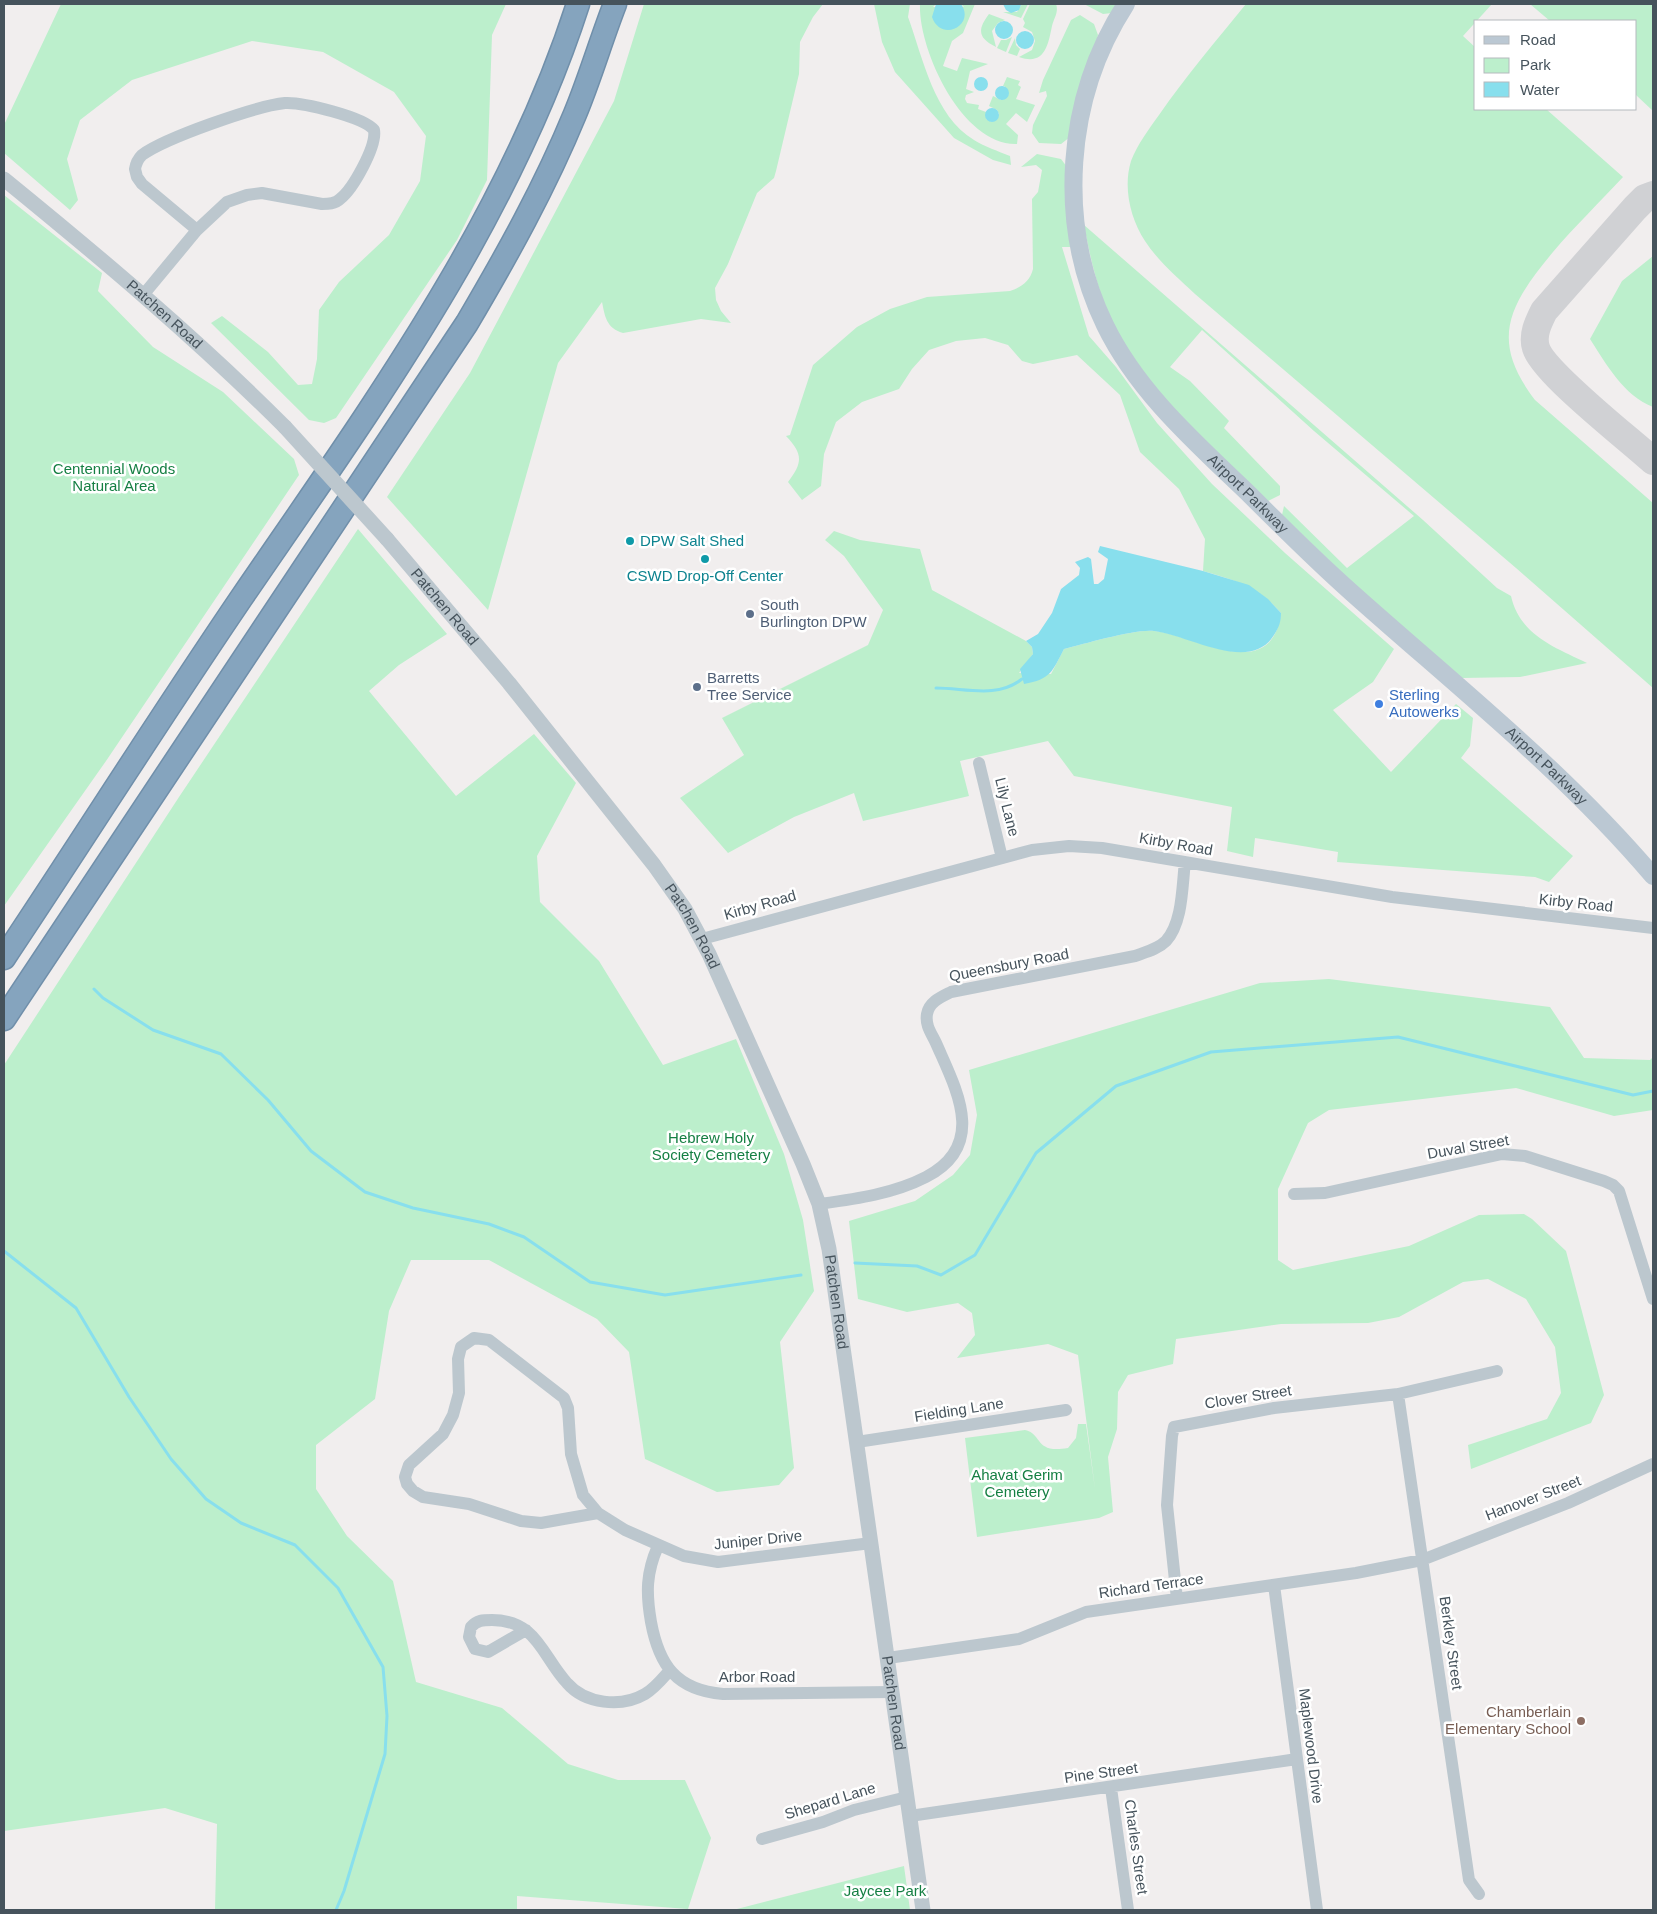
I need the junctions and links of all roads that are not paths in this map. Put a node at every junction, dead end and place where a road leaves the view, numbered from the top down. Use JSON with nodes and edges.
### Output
{"nodes":[{"id":1,"x":578,"y":4,"type":"edge"},
{"id":2,"x":615,"y":4,"type":"edge"},
{"id":3,"x":1126,"y":4,"type":"edge"},
{"id":4,"x":4,"y":179,"type":"edge"},
{"id":5,"x":197,"y":230,"type":"junction"},
{"id":6,"x":144,"y":294,"type":"junction"},
{"id":7,"x":980,"y":763,"type":"dead end"},
{"id":8,"x":1002,"y":858,"type":"junction"},
{"id":9,"x":1185,"y":862,"type":"junction"},
{"id":10,"x":1653,"y":876,"type":"edge"},
{"id":11,"x":1653,"y":928,"type":"edge"},
{"id":12,"x":702,"y":938,"type":"junction"},
{"id":13,"x":4,"y":958,"type":"edge"},
{"id":14,"x":4,"y":1019,"type":"edge"},
{"id":15,"x":1294,"y":1194,"type":"dead end"},
{"id":16,"x":819,"y":1204,"type":"junction"},
{"id":17,"x":1653,"y":1299,"type":"edge"},
{"id":18,"x":1497,"y":1371,"type":"dead end"},
{"id":19,"x":1398,"y":1394,"type":"junction"},
{"id":20,"x":1066,"y":1410,"type":"dead end"},
{"id":21,"x":857,"y":1442,"type":"junction"},
{"id":22,"x":1653,"y":1464,"type":"edge"},
{"id":23,"x":598,"y":1513,"type":"junction"},
{"id":24,"x":871,"y":1543,"type":"junction"},
{"id":25,"x":658,"y":1546,"type":"junction"},
{"id":26,"x":1422,"y":1560,"type":"junction"},
{"id":27,"x":1274,"y":1585,"type":"junction"},
{"id":28,"x":1177,"y":1599,"type":"junction"},
{"id":29,"x":526,"y":1630,"type":"dead end"},
{"id":30,"x":888,"y":1658,"type":"junction"},
{"id":31,"x":670,"y":1670,"type":"junction"},
{"id":32,"x":892,"y":1692,"type":"junction"},
{"id":33,"x":1297,"y":1759,"type":"junction"},
{"id":34,"x":1111,"y":1788,"type":"junction"},
{"id":35,"x":908,"y":1797,"type":"junction"},
{"id":36,"x":910,"y":1816,"type":"junction"},
{"id":37,"x":762,"y":1839,"type":"dead end"},
{"id":38,"x":1479,"y":1894,"type":"dead end"},
{"id":39,"x":923,"y":1910,"type":"edge"},
{"id":40,"x":1128,"y":1910,"type":"edge"},
{"id":41,"x":1317,"y":1910,"type":"edge"}],
"edges":[{"from":1,"to":13,"type":"highway"},
{"from":2,"to":14,"type":"highway"},
{"from":3,"to":10,"type":"main road","name":"Airport Parkway"},
{"from":4,"to":6,"type":"street","name":"Patchen Road"},
{"from":5,"to":5,"type":"street"},
{"from":5,"to":6,"type":"street"},
{"from":6,"to":12,"type":"street","name":"Patchen Road","bridge":true},
{"from":7,"to":8,"type":"street","name":"Lily Lane"},
{"from":8,"to":9,"type":"street","name":"Kirby Road"},
{"from":8,"to":12,"type":"street","name":"Kirby Road"},
{"from":9,"to":11,"type":"street","name":"Kirby Road"},
{"from":9,"to":16,"type":"street","name":"Queensbury Road"},
{"from":12,"to":16,"type":"street","name":"Patchen Road"},
{"from":15,"to":17,"type":"street","name":"Duval Street"},
{"from":16,"to":21,"type":"street","name":"Patchen Road"},
{"from":18,"to":19,"type":"street","name":"Clover Street"},
{"from":19,"to":26,"type":"street","name":"Berkley Street"},
{"from":19,"to":28,"type":"street","name":"Clover Street"},
{"from":20,"to":21,"type":"street","name":"Fielding Lane"},
{"from":21,"to":24,"type":"street","name":"Patchen Road"},
{"from":22,"to":26,"type":"street","name":"Hanover Street"},
{"from":23,"to":23,"type":"street","name":"Juniper Drive"},
{"from":23,"to":25,"type":"street","name":"Juniper Drive"},
{"from":24,"to":25,"type":"street","name":"Juniper Drive"},
{"from":24,"to":30,"type":"street","name":"Patchen Road"},
{"from":25,"to":31,"type":"street","name":"Arbor Road"},
{"from":26,"to":27,"type":"street","name":"Richard Terrace"},
{"from":26,"to":38,"type":"street","name":"Berkley Street"},
{"from":27,"to":28,"type":"street","name":"Richard Terrace"},
{"from":27,"to":33,"type":"street","name":"Maplewood Drive"},
{"from":28,"to":30,"type":"street","name":"Richard Terrace"},
{"from":29,"to":31,"type":"street"},
{"from":30,"to":32,"type":"street","name":"Patchen Road"},
{"from":31,"to":32,"type":"street","name":"Arbor Road"},
{"from":32,"to":35,"type":"street","name":"Patchen Road"},
{"from":33,"to":34,"type":"street","name":"Pine Street"},
{"from":33,"to":41,"type":"street","name":"Maplewood Drive"},
{"from":34,"to":36,"type":"street","name":"Pine Street"},
{"from":34,"to":40,"type":"street","name":"Charles Street"},
{"from":35,"to":36,"type":"street","name":"Patchen Road"},
{"from":35,"to":37,"type":"street","name":"Shepard Lane"},
{"from":36,"to":39,"type":"street","name":"Patchen Road"}]}
